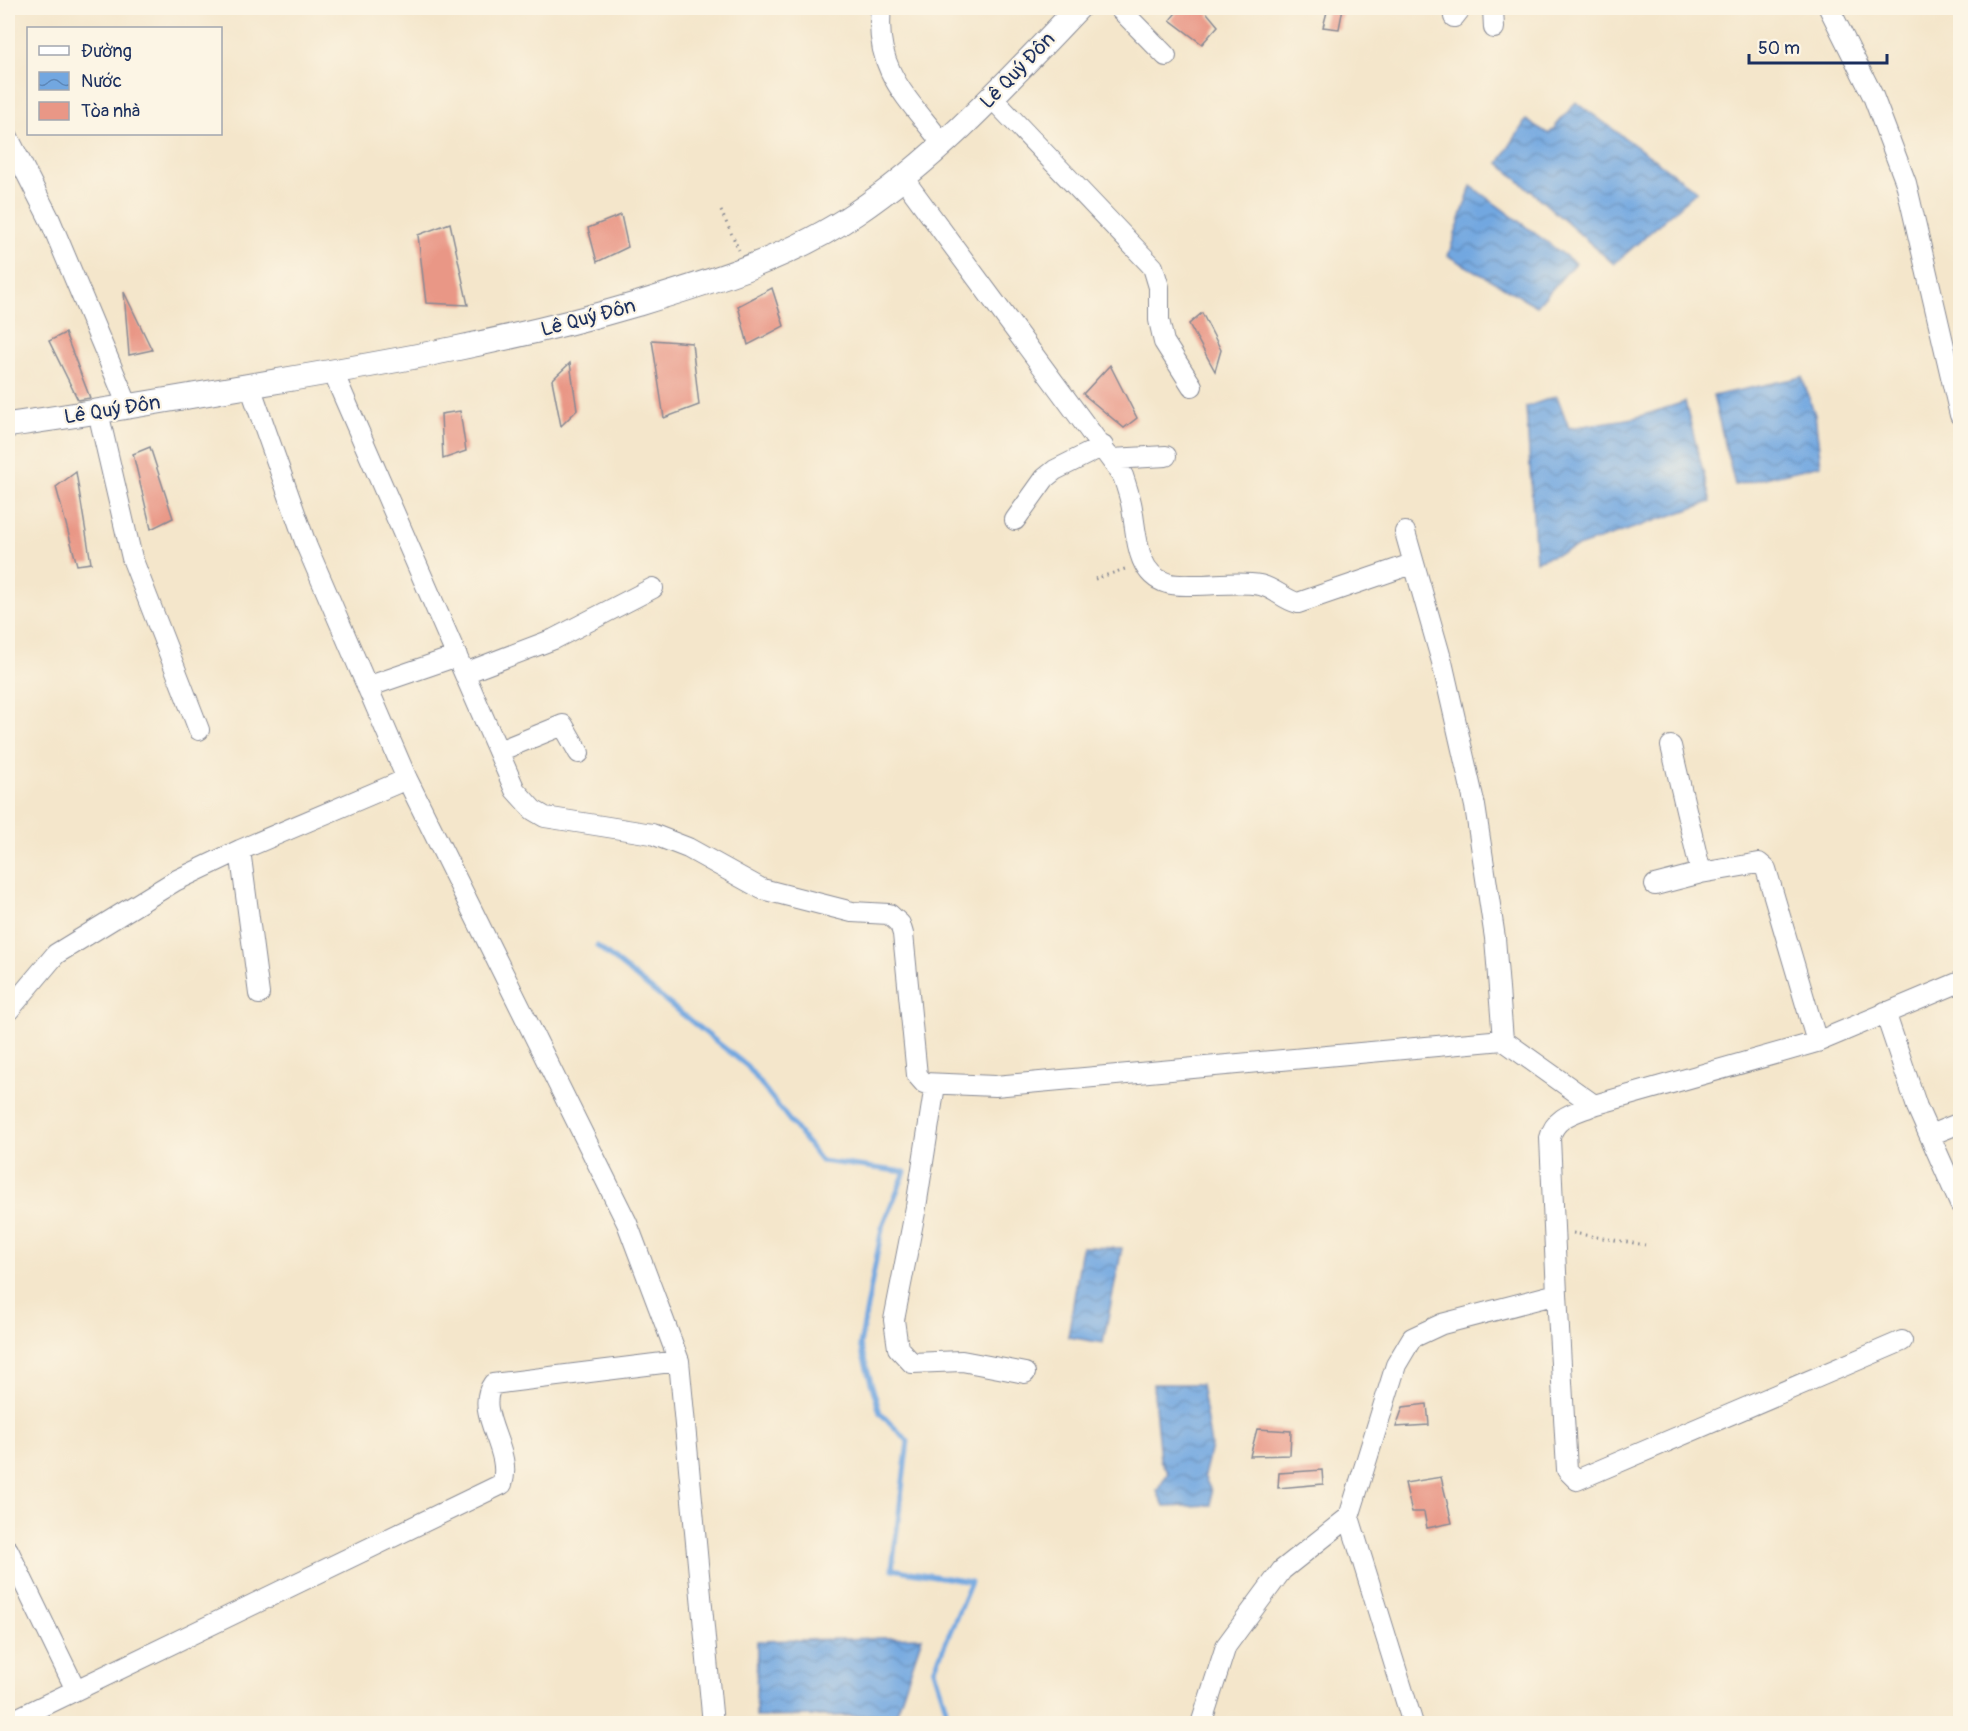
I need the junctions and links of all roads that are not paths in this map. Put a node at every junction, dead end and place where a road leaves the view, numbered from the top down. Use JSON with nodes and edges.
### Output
{"nodes":[{"id":1,"x":881,"y":8,"type":"edge"},
{"id":2,"x":1078,"y":8,"type":"edge"},
{"id":3,"x":1119,"y":8,"type":"edge"},
{"id":4,"x":1493,"y":8,"type":"edge"},
{"id":5,"x":1829,"y":8,"type":"edge"},
{"id":6,"x":1494,"y":28,"type":"dead end"},
{"id":7,"x":1166,"y":56,"type":"dead end"},
{"id":8,"x":992,"y":98,"type":"junction"},
{"id":9,"x":8,"y":137,"type":"edge"},
{"id":10,"x":942,"y":143,"type":"junction"},
{"id":11,"x":903,"y":178,"type":"junction"},
{"id":12,"x":333,"y":372,"type":"junction"},
{"id":13,"x":250,"y":386,"type":"junction"},
{"id":14,"x":1192,"y":386,"type":"dead end"},
{"id":15,"x":128,"y":406,"type":"junction"},
{"id":16,"x":98,"y":412,"type":"junction"},
{"id":17,"x":1960,"y":415,"type":"edge"},
{"id":18,"x":8,"y":425,"type":"edge"},
{"id":19,"x":1107,"y":453,"type":"junction"},
{"id":20,"x":1166,"y":456,"type":"dead end"},
{"id":21,"x":1015,"y":520,"type":"dead end"},
{"id":22,"x":1405,"y":532,"type":"dead end"},
{"id":23,"x":1412,"y":564,"type":"junction"},
{"id":24,"x":653,"y":588,"type":"dead end"},
{"id":25,"x":461,"y":664,"type":"junction"},
{"id":26,"x":367,"y":687,"type":"junction"},
{"id":27,"x":199,"y":730,"type":"dead end"},
{"id":28,"x":1671,"y":746,"type":"dead end"},
{"id":29,"x":499,"y":751,"type":"junction"},
{"id":30,"x":579,"y":753,"type":"dead end"},
{"id":31,"x":406,"y":779,"type":"junction"},
{"id":32,"x":240,"y":850,"type":"junction"},
{"id":33,"x":1701,"y":873,"type":"junction"},
{"id":34,"x":1655,"y":885,"type":"dead end"},
{"id":35,"x":1960,"y":982,"type":"edge"},
{"id":36,"x":259,"y":994,"type":"dead end"},
{"id":37,"x":9,"y":1011,"type":"edge"},
{"id":38,"x":1885,"y":1012,"type":"junction"},
{"id":39,"x":1503,"y":1040,"type":"junction"},
{"id":40,"x":1817,"y":1042,"type":"junction"},
{"id":41,"x":935,"y":1085,"type":"junction"},
{"id":42,"x":1594,"y":1105,"type":"junction"},
{"id":43,"x":1960,"y":1123,"type":"edge"},
{"id":44,"x":1930,"y":1136,"type":"junction"},
{"id":45,"x":1960,"y":1204,"type":"edge"},
{"id":46,"x":1557,"y":1294,"type":"junction"},
{"id":47,"x":1902,"y":1341,"type":"dead end"},
{"id":48,"x":680,"y":1361,"type":"junction"},
{"id":49,"x":1025,"y":1373,"type":"dead end"},
{"id":50,"x":1349,"y":1517,"type":"junction"},
{"id":51,"x":8,"y":1550,"type":"edge"},
{"id":52,"x":76,"y":1690,"type":"junction"},
{"id":53,"x":8,"y":1723,"type":"edge"},
{"id":54,"x":713,"y":1724,"type":"edge"},
{"id":55,"x":1201,"y":1724,"type":"edge"},
{"id":56,"x":1413,"y":1724,"type":"edge"}],
"edges":[{"from":1,"to":10,"type":"street"},
{"from":2,"to":8,"type":"main road","name":"Lê Quý Đôn"},
{"from":3,"to":7,"type":"street"},
{"from":4,"to":6,"type":"street"},
{"from":5,"to":17,"type":"street"},
{"from":8,"to":10,"type":"main road","name":"Lê Quý Đôn"},
{"from":8,"to":14,"type":"street"},
{"from":9,"to":15,"type":"street"},
{"from":10,"to":11,"type":"main road","name":"Lê Quý Đôn"},
{"from":11,"to":12,"type":"main road","name":"Lê Quý Đôn"},
{"from":11,"to":19,"type":"street"},
{"from":12,"to":13,"type":"main road","name":"Lê Quý Đôn"},
{"from":12,"to":25,"type":"street"},
{"from":13,"to":15,"type":"main road","name":"Lê Quý Đôn"},
{"from":13,"to":26,"type":"street"},
{"from":15,"to":16,"type":"main road","name":"Lê Quý Đôn"},
{"from":16,"to":18,"type":"main road","name":"Lê Quý Đôn"},
{"from":16,"to":27,"type":"street"},
{"from":19,"to":20,"type":"street"},
{"from":19,"to":21,"type":"street"},
{"from":19,"to":23,"type":"street"},
{"from":22,"to":23,"type":"street"},
{"from":23,"to":39,"type":"street"},
{"from":24,"to":25,"type":"street"},
{"from":25,"to":26,"type":"street"},
{"from":25,"to":29,"type":"street"},
{"from":26,"to":31,"type":"street"},
{"from":28,"to":33,"type":"street"},
{"from":29,"to":30,"type":"street"},
{"from":29,"to":41,"type":"street"},
{"from":31,"to":32,"type":"street"},
{"from":31,"to":48,"type":"street"},
{"from":32,"to":36,"type":"street"},
{"from":32,"to":37,"type":"street"},
{"from":33,"to":34,"type":"street"},
{"from":33,"to":40,"type":"street"},
{"from":35,"to":38,"type":"street"},
{"from":38,"to":40,"type":"street"},
{"from":38,"to":44,"type":"street"},
{"from":39,"to":41,"type":"street"},
{"from":39,"to":42,"type":"street"},
{"from":40,"to":42,"type":"street"},
{"from":41,"to":49,"type":"street"},
{"from":42,"to":46,"type":"street"},
{"from":43,"to":44,"type":"street"},
{"from":44,"to":45,"type":"street"},
{"from":46,"to":47,"type":"street"},
{"from":46,"to":50,"type":"street"},
{"from":48,"to":52,"type":"street"},
{"from":48,"to":54,"type":"street"},
{"from":50,"to":55,"type":"street"},
{"from":50,"to":56,"type":"street"},
{"from":51,"to":52,"type":"street"},
{"from":52,"to":53,"type":"street"}]}
